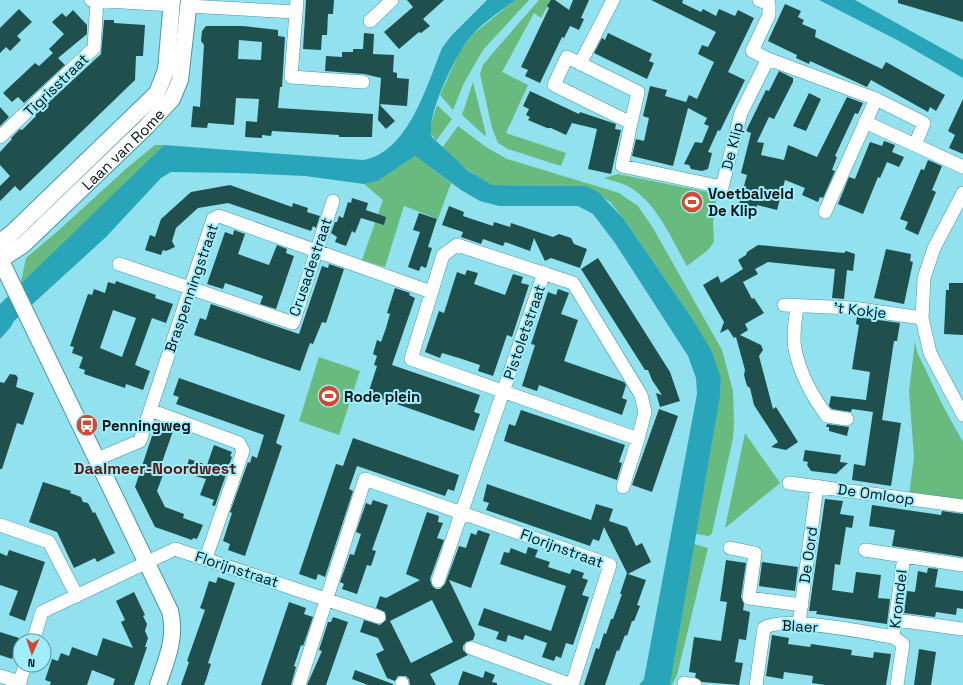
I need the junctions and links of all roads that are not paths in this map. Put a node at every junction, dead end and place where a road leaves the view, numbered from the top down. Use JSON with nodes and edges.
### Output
{"nodes":[{"id":1,"x":91,"y":0,"type":"edge"},
{"id":2,"x":97,"y":0,"type":"edge"},
{"id":3,"x":392,"y":0,"type":"edge"},
{"id":4,"x":613,"y":0,"type":"edge"},
{"id":5,"x":759,"y":0,"type":"edge"},
{"id":6,"x":172,"y":2,"type":"edge"},
{"id":7,"x":188,"y":3,"type":"edge"},
{"id":8,"x":296,"y":6,"type":"edge"},
{"id":9,"x":370,"y":21,"type":"dead end"},
{"id":10,"x":768,"y":59,"type":"junction"},
{"id":11,"x":580,"y":64,"type":"junction"},
{"id":12,"x":363,"y":82,"type":"dead end"},
{"id":13,"x":876,"y":99,"type":"junction"},
{"id":14,"x":631,"y":122,"type":"junction"},
{"id":15,"x":865,"y":122,"type":"junction"},
{"id":16,"x":0,"y":137,"type":"edge"},
{"id":17,"x":915,"y":145,"type":"junction"},
{"id":18,"x":963,"y":167,"type":"edge"},
{"id":19,"x":963,"y":193,"type":"edge"},
{"id":20,"x":333,"y":201,"type":"dead end"},
{"id":21,"x":825,"y":212,"type":"dead end"},
{"id":22,"x":0,"y":242,"type":"edge"},
{"id":23,"x":316,"y":251,"type":"junction"},
{"id":24,"x":0,"y":259,"type":"edge"},
{"id":25,"x":119,"y":264,"type":"dead end"},
{"id":26,"x":544,"y":273,"type":"junction"},
{"id":27,"x":191,"y":288,"type":"junction"},
{"id":28,"x":431,"y":292,"type":"junction"},
{"id":29,"x":922,"y":318,"type":"junction"},
{"id":30,"x":503,"y":392,"type":"junction"},
{"id":31,"x":150,"y":410,"type":"junction"},
{"id":32,"x":963,"y":415,"type":"edge"},
{"id":33,"x":847,"y":419,"type":"dead end"},
{"id":34,"x":638,"y":439,"type":"junction"},
{"id":35,"x":97,"y":459,"type":"junction"},
{"id":36,"x":789,"y":483,"type":"dead end"},
{"id":37,"x":817,"y":486,"type":"junction"},
{"id":38,"x":623,"y":488,"type":"dead end"},
{"id":39,"x":963,"y":506,"type":"edge"},
{"id":40,"x":462,"y":512,"type":"junction"},
{"id":41,"x":0,"y":525,"type":"edge"},
{"id":42,"x":730,"y":548,"type":"dead end"},
{"id":43,"x":865,"y":550,"type":"dead end"},
{"id":44,"x":904,"y":556,"type":"junction"},
{"id":45,"x":206,"y":558,"type":"junction"},
{"id":46,"x":148,"y":562,"type":"junction"},
{"id":47,"x":963,"y":565,"type":"edge"},
{"id":48,"x":438,"y":581,"type":"dead end"},
{"id":49,"x":77,"y":596,"type":"junction"},
{"id":50,"x":327,"y":599,"type":"junction"},
{"id":51,"x":802,"y":605,"type":"junction"},
{"id":52,"x":379,"y":617,"type":"dead end"},
{"id":53,"x":896,"y":620,"type":"junction"},
{"id":54,"x":800,"y":623,"type":"junction"},
{"id":55,"x":963,"y":628,"type":"edge"},
{"id":56,"x":35,"y":633,"type":"edge"},
{"id":57,"x":894,"y":637,"type":"junction"},
{"id":58,"x":471,"y":648,"type":"dead end"},
{"id":59,"x":23,"y":673,"type":"edge"},
{"id":60,"x":0,"y":676,"type":"edge"},
{"id":61,"x":20,"y":684,"type":"edge"},
{"id":62,"x":158,"y":685,"type":"edge"},
{"id":63,"x":299,"y":685,"type":"edge"},
{"id":64,"x":572,"y":685,"type":"edge"},
{"id":65,"x":756,"y":685,"type":"edge"},
{"id":66,"x":897,"y":685,"type":"edge"}],
"edges":[{"from":1,"to":2,"type":"street"},
{"from":2,"to":6,"type":"street"},
{"from":2,"to":16,"type":"street","name":"Tigrisstraat"},
{"from":3,"to":9,"type":"street"},
{"from":4,"to":11,"type":"street"},
{"from":5,"to":10,"type":"street"},
{"from":6,"to":7,"type":"street"},
{"from":6,"to":22,"type":"street","name":"Laan van Rome"},
{"from":7,"to":8,"type":"street"},
{"from":7,"to":24,"type":"street","name":"Laan van Rome"},
{"from":8,"to":12,"type":"street"},
{"from":10,"to":13,"type":"street"},
{"from":10,"to":14,"type":"street","name":"De Klip"},
{"from":11,"to":14,"type":"street","name":"De Klip"},
{"from":11,"to":14,"type":"street","name":"De Klip"},
{"from":13,"to":15,"type":"street"},
{"from":13,"to":17,"type":"street"},
{"from":15,"to":17,"type":"street"},
{"from":15,"to":21,"type":"street"},
{"from":17,"to":18,"type":"street"},
{"from":19,"to":29,"type":"street"},
{"from":20,"to":23,"type":"street","name":"Crusadestraat"},
{"from":23,"to":27,"type":"street","name":"Crusadestraat"},
{"from":23,"to":27,"type":"street","name":"Braspenningstraat"},
{"from":23,"to":28,"type":"street","name":"Braspenningstraat"},
{"from":24,"to":35,"type":"street"},
{"from":25,"to":27,"type":"street","name":"Crusadestraat"},
{"from":26,"to":28,"type":"street"},
{"from":26,"to":30,"type":"street","name":"Pistoletstraat"},
{"from":26,"to":34,"type":"street"},
{"from":27,"to":31,"type":"street","name":"Braspenningstraat"},
{"from":28,"to":30,"type":"street"},
{"from":29,"to":32,"type":"street"},
{"from":29,"to":33,"type":"street","name":"'t Kokje"},
{"from":30,"to":34,"type":"street"},
{"from":30,"to":40,"type":"street"},
{"from":31,"to":35,"type":"street","name":"Braspenningstraat"},
{"from":31,"to":45,"type":"street"},
{"from":34,"to":38,"type":"street"},
{"from":35,"to":46,"type":"street"},
{"from":36,"to":37,"type":"street","name":"De Omloop"},
{"from":37,"to":39,"type":"street","name":"De Omloop"},
{"from":37,"to":51,"type":"street","name":"De Oord"},
{"from":40,"to":48,"type":"street"},
{"from":40,"to":50,"type":"street","name":"Florijnstraat"},
{"from":40,"to":64,"type":"street","name":"Florijnstraat"},
{"from":41,"to":49,"type":"street"},
{"from":42,"to":51,"type":"street","name":"Blaer"},
{"from":43,"to":44,"type":"street"},
{"from":44,"to":47,"type":"street"},
{"from":44,"to":53,"type":"street","name":"Kromdel"},
{"from":45,"to":46,"type":"street","name":"Florijnstraat"},
{"from":45,"to":50,"type":"street","name":"Florijnstraat"},
{"from":46,"to":49,"type":"street","name":"Florijnstraat"},
{"from":46,"to":62,"type":"street"},
{"from":49,"to":56,"type":"street","name":"Florijnstraat"},
{"from":50,"to":52,"type":"street"},
{"from":50,"to":63,"type":"street","name":"Florijnstraat"},
{"from":51,"to":54,"type":"street","name":"De Oord"},
{"from":53,"to":55,"type":"street"},
{"from":53,"to":57,"type":"street","name":"Kromdel"},
{"from":54,"to":57,"type":"street","name":"Blaer"},
{"from":54,"to":65,"type":"street","name":"Blaer"},
{"from":57,"to":66,"type":"street","name":"Kromdel"},
{"from":58,"to":64,"type":"street"},
{"from":59,"to":61,"type":"street"},
{"from":60,"to":61,"type":"street"}]}
